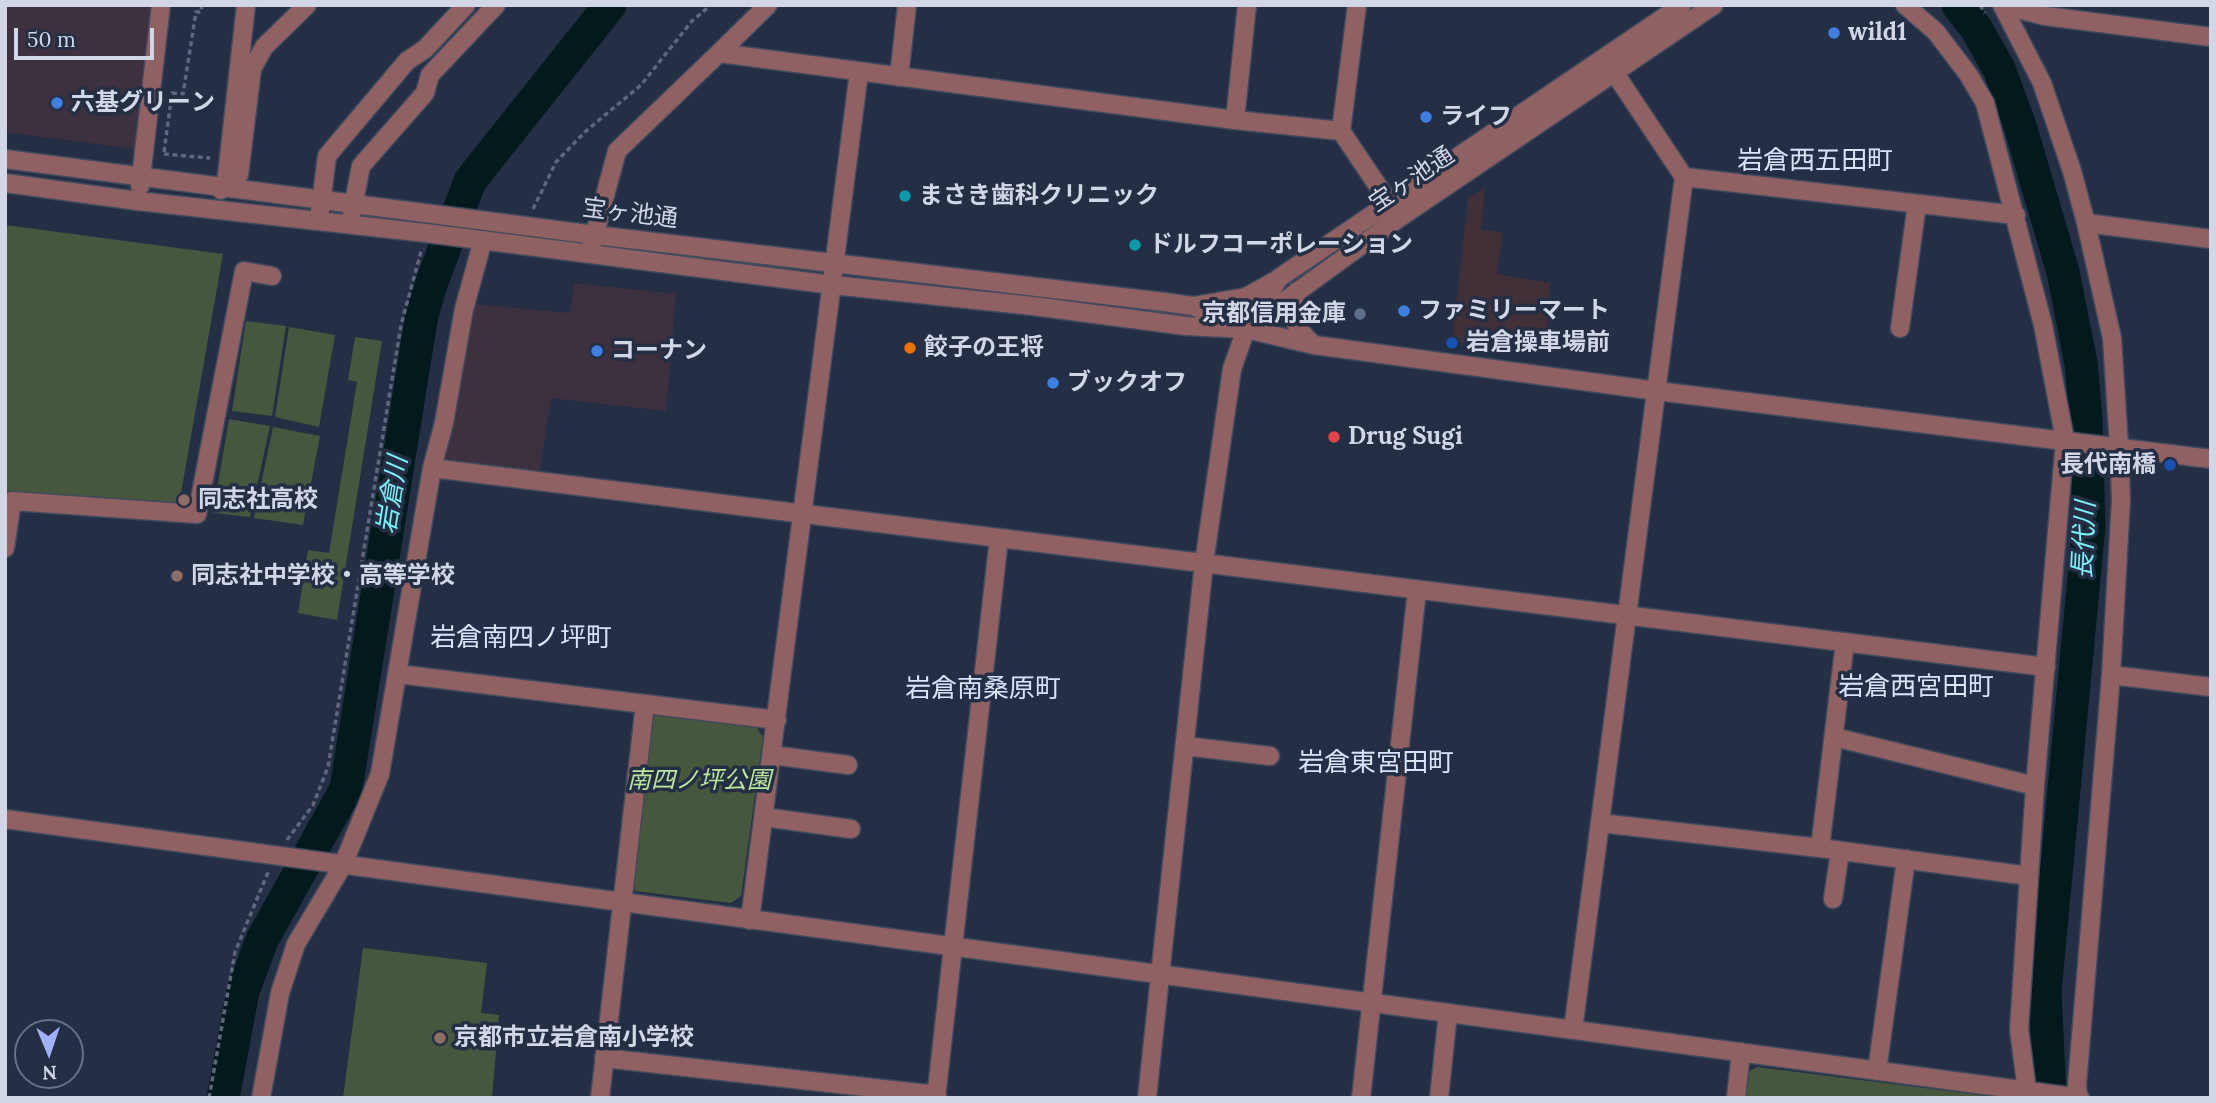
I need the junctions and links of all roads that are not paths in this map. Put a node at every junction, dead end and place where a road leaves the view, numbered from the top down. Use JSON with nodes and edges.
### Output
{"nodes":[{"id":1,"x":161,"y":5,"type":"edge"},
{"id":2,"x":246,"y":5,"type":"edge"},
{"id":3,"x":307,"y":5,"type":"edge"},
{"id":4,"x":466,"y":5,"type":"edge"},
{"id":5,"x":496,"y":5,"type":"edge"},
{"id":6,"x":768,"y":5,"type":"edge"},
{"id":7,"x":907,"y":5,"type":"edge"},
{"id":8,"x":1247,"y":5,"type":"edge"},
{"id":9,"x":1357,"y":5,"type":"edge"},
{"id":10,"x":1682,"y":5,"type":"edge"},
{"id":11,"x":1714,"y":5,"type":"edge"},
{"id":12,"x":1905,"y":5,"type":"edge"},
{"id":13,"x":2062,"y":5,"type":"edge"},
{"id":14,"x":1998,"y":10,"type":"edge"},
{"id":15,"x":2045,"y":16,"type":"junction"},
{"id":16,"x":2211,"y":37,"type":"edge"},
{"id":17,"x":719,"y":52,"type":"junction"},
{"id":18,"x":260,"y":56,"type":"junction"},
{"id":19,"x":1609,"y":65,"type":"junction"},
{"id":20,"x":859,"y":72,"type":"junction"},
{"id":21,"x":899,"y":77,"type":"junction"},
{"id":22,"x":1235,"y":120,"type":"junction"},
{"id":23,"x":1340,"y":131,"type":"junction"},
{"id":24,"x":5,"y":159,"type":"edge"},
{"id":25,"x":141,"y":176,"type":"junction"},
{"id":26,"x":1684,"y":177,"type":"junction"},
{"id":27,"x":5,"y":183,"type":"edge"},
{"id":28,"x":226,"y":187,"type":"junction"},
{"id":29,"x":265,"y":192,"type":"junction"},
{"id":30,"x":322,"y":199,"type":"junction"},
{"id":31,"x":138,"y":201,"type":"junction"},
{"id":32,"x":1389,"y":203,"type":"junction"},
{"id":33,"x":354,"y":204,"type":"junction"},
{"id":34,"x":1917,"y":204,"type":"junction"},
{"id":35,"x":191,"y":207,"type":"junction"},
{"id":36,"x":263,"y":215,"type":"junction"},
{"id":37,"x":2016,"y":215,"type":"junction"},
{"id":38,"x":1399,"y":218,"type":"junction"},
{"id":39,"x":318,"y":221,"type":"junction"},
{"id":40,"x":2086,"y":223,"type":"junction"},
{"id":41,"x":350,"y":225,"type":"junction"},
{"id":42,"x":595,"y":235,"type":"junction"},
{"id":43,"x":478,"y":239,"type":"junction"},
{"id":44,"x":2211,"y":239,"type":"edge"},
{"id":45,"x":589,"y":254,"type":"junction"},
{"id":46,"x":836,"y":263,"type":"junction"},
{"id":47,"x":272,"y":276,"type":"dead end"},
{"id":48,"x":1279,"y":278,"type":"junction"},
{"id":49,"x":833,"y":285,"type":"junction"},
{"id":50,"x":1297,"y":291,"type":"junction"},
{"id":51,"x":1193,"y":306,"type":"junction"},
{"id":52,"x":1900,"y":328,"type":"dead end"},
{"id":53,"x":1246,"y":329,"type":"junction"},
{"id":54,"x":1314,"y":345,"type":"junction"},
{"id":55,"x":1657,"y":391,"type":"junction"},
{"id":56,"x":2071,"y":441,"type":"junction"},
{"id":57,"x":2113,"y":446,"type":"junction"},
{"id":58,"x":2211,"y":459,"type":"edge"},
{"id":59,"x":432,"y":468,"type":"junction"},
{"id":60,"x":804,"y":514,"type":"junction"},
{"id":61,"x":999,"y":538,"type":"junction"},
{"id":62,"x":5,"y":548,"type":"edge"},
{"id":63,"x":1205,"y":564,"type":"junction"},
{"id":64,"x":1417,"y":590,"type":"junction"},
{"id":65,"x":1627,"y":615,"type":"junction"},
{"id":66,"x":1845,"y":642,"type":"junction"},
{"id":67,"x":2046,"y":667,"type":"junction"},
{"id":68,"x":398,"y":674,"type":"junction"},
{"id":69,"x":2111,"y":675,"type":"junction"},
{"id":70,"x":2211,"y":687,"type":"edge"},
{"id":71,"x":645,"y":704,"type":"junction"},
{"id":72,"x":777,"y":720,"type":"junction"},
{"id":73,"x":1834,"y":737,"type":"junction"},
{"id":74,"x":1185,"y":746,"type":"junction"},
{"id":75,"x":772,"y":755,"type":"junction"},
{"id":76,"x":1270,"y":756,"type":"dead end"},
{"id":77,"x":848,"y":765,"type":"dead end"},
{"id":78,"x":2035,"y":786,"type":"junction"},
{"id":79,"x":764,"y":817,"type":"junction"},
{"id":80,"x":5,"y":819,"type":"edge"},
{"id":81,"x":1600,"y":823,"type":"junction"},
{"id":82,"x":851,"y":829,"type":"dead end"},
{"id":83,"x":1820,"y":848,"type":"junction"},
{"id":84,"x":1840,"y":850,"type":"junction"},
{"id":85,"x":1906,"y":859,"type":"junction"},
{"id":86,"x":343,"y":865,"type":"junction"},
{"id":87,"x":2029,"y":876,"type":"junction"},
{"id":88,"x":1833,"y":899,"type":"dead end"},
{"id":89,"x":622,"y":902,"type":"junction"},
{"id":90,"x":750,"y":919,"type":"junction"},
{"id":91,"x":953,"y":947,"type":"junction"},
{"id":92,"x":1160,"y":974,"type":"junction"},
{"id":93,"x":1371,"y":1003,"type":"junction"},
{"id":94,"x":1448,"y":1013,"type":"junction"},
{"id":95,"x":1573,"y":1030,"type":"junction"},
{"id":96,"x":1741,"y":1052,"type":"junction"},
{"id":97,"x":604,"y":1058,"type":"junction"},
{"id":98,"x":1877,"y":1071,"type":"junction"},
{"id":99,"x":2033,"y":1092,"type":"junction"},
{"id":100,"x":937,"y":1097,"type":"edge"},
{"id":101,"x":2077,"y":1097,"type":"edge"},
{"id":102,"x":261,"y":1098,"type":"edge"},
{"id":103,"x":600,"y":1098,"type":"edge"},
{"id":104,"x":1147,"y":1098,"type":"edge"},
{"id":105,"x":1361,"y":1098,"type":"edge"},
{"id":106,"x":1439,"y":1098,"type":"edge"},
{"id":107,"x":1736,"y":1098,"type":"edge"}],
"edges":[{"from":1,"to":25,"type":"street"},
{"from":2,"to":28,"type":"street"},
{"from":3,"to":18,"type":"street"},
{"from":4,"to":30,"type":"street"},
{"from":5,"to":33,"type":"street"},
{"from":6,"to":17,"type":"street"},
{"from":7,"to":21,"type":"street"},
{"from":8,"to":22,"type":"street"},
{"from":9,"to":23,"type":"street"},
{"from":10,"to":19,"type":"street","name":"宝ヶ池通"},
{"from":11,"to":19,"type":"street","name":"宝ヶ池通"},
{"from":12,"to":37,"type":"street"},
{"from":13,"to":15,"type":"street"},
{"from":14,"to":15,"type":"street"},
{"from":14,"to":40,"type":"street"},
{"from":15,"to":16,"type":"street"},
{"from":17,"to":20,"type":"street"},
{"from":17,"to":42,"type":"street"},
{"from":18,"to":28,"type":"street"},
{"from":18,"to":29,"type":"street"},
{"from":19,"to":26,"type":"street"},
{"from":19,"to":32,"type":"street","name":"宝ヶ池通"},
{"from":19,"to":38,"type":"street","name":"宝ヶ池通"},
{"from":20,"to":21,"type":"street"},
{"from":20,"to":46,"type":"street"},
{"from":21,"to":22,"type":"street"},
{"from":22,"to":23,"type":"street"},
{"from":23,"to":32,"type":"street"},
{"from":24,"to":25,"type":"street","name":"宝ヶ池通"},
{"from":25,"to":28,"type":"street","name":"宝ヶ池通"},
{"from":25,"to":31,"type":"street"},
{"from":26,"to":34,"type":"street"},
{"from":26,"to":55,"type":"street"},
{"from":27,"to":31,"type":"street","name":"宝ヶ池通"},
{"from":28,"to":29,"type":"street","name":"宝ヶ池通"},
{"from":28,"to":35,"type":"street"},
{"from":28,"to":36,"type":"street"},
{"from":29,"to":30,"type":"street","name":"宝ヶ池通"},
{"from":30,"to":33,"type":"street","name":"宝ヶ池通"},
{"from":30,"to":39,"type":"street"},
{"from":31,"to":35,"type":"street","name":"宝ヶ池通"},
{"from":32,"to":38,"type":"street"},
{"from":32,"to":48,"type":"street","name":"宝ヶ池通"},
{"from":33,"to":41,"type":"street"},
{"from":33,"to":42,"type":"street","name":"宝ヶ池通"},
{"from":34,"to":37,"type":"street"},
{"from":34,"to":52,"type":"street"},
{"from":35,"to":36,"type":"street","name":"宝ヶ池通"},
{"from":36,"to":39,"type":"street","name":"宝ヶ池通"},
{"from":37,"to":56,"type":"street"},
{"from":38,"to":50,"type":"street","name":"宝ヶ池通"},
{"from":39,"to":41,"type":"street","name":"宝ヶ池通"},
{"from":40,"to":44,"type":"street"},
{"from":40,"to":57,"type":"street"},
{"from":41,"to":43,"type":"street","name":"宝ヶ池通"},
{"from":42,"to":45,"type":"street"},
{"from":42,"to":46,"type":"street","name":"宝ヶ池通"},
{"from":43,"to":45,"type":"street","name":"宝ヶ池通"},
{"from":43,"to":59,"type":"street"},
{"from":45,"to":49,"type":"street","name":"宝ヶ池通"},
{"from":46,"to":49,"type":"street"},
{"from":46,"to":51,"type":"street","name":"宝ヶ池通"},
{"from":47,"to":62,"type":"street"},
{"from":48,"to":51,"type":"street"},
{"from":48,"to":53,"type":"street","name":"宝ヶ池通"},
{"from":49,"to":53,"type":"street","name":"宝ヶ池通"},
{"from":49,"to":60,"type":"street"},
{"from":50,"to":53,"type":"street","name":"宝ヶ池通"},
{"from":50,"to":54,"type":"street"},
{"from":51,"to":53,"type":"street","name":"宝ヶ池通"},
{"from":53,"to":54,"type":"street"},
{"from":53,"to":63,"type":"street"},
{"from":54,"to":55,"type":"street"},
{"from":55,"to":56,"type":"street"},
{"from":55,"to":65,"type":"street"},
{"from":56,"to":57,"type":"street"},
{"from":56,"to":67,"type":"street"},
{"from":57,"to":58,"type":"street"},
{"from":57,"to":69,"type":"street"},
{"from":59,"to":60,"type":"street"},
{"from":59,"to":68,"type":"street"},
{"from":60,"to":61,"type":"street"},
{"from":60,"to":72,"type":"street"},
{"from":61,"to":63,"type":"street"},
{"from":61,"to":91,"type":"street"},
{"from":63,"to":64,"type":"street"},
{"from":63,"to":74,"type":"street"},
{"from":64,"to":65,"type":"street"},
{"from":64,"to":93,"type":"street"},
{"from":65,"to":66,"type":"street"},
{"from":65,"to":81,"type":"street"},
{"from":66,"to":67,"type":"street"},
{"from":66,"to":73,"type":"street"},
{"from":67,"to":78,"type":"street"},
{"from":68,"to":71,"type":"street"},
{"from":68,"to":86,"type":"street"},
{"from":69,"to":70,"type":"street"},
{"from":69,"to":101,"type":"street"},
{"from":71,"to":72,"type":"street"},
{"from":71,"to":89,"type":"street"},
{"from":72,"to":75,"type":"street"},
{"from":73,"to":78,"type":"street"},
{"from":73,"to":83,"type":"street"},
{"from":74,"to":76,"type":"street"},
{"from":74,"to":92,"type":"street"},
{"from":75,"to":77,"type":"street"},
{"from":75,"to":79,"type":"street"},
{"from":78,"to":87,"type":"street"},
{"from":79,"to":82,"type":"street"},
{"from":79,"to":90,"type":"street"},
{"from":80,"to":86,"type":"street"},
{"from":81,"to":83,"type":"street"},
{"from":81,"to":95,"type":"street"},
{"from":83,"to":84,"type":"street"},
{"from":84,"to":85,"type":"street"},
{"from":84,"to":88,"type":"street"},
{"from":85,"to":87,"type":"street"},
{"from":85,"to":98,"type":"street"},
{"from":86,"to":89,"type":"street"},
{"from":86,"to":102,"type":"street"},
{"from":87,"to":99,"type":"street"},
{"from":89,"to":90,"type":"street"},
{"from":89,"to":97,"type":"street"},
{"from":90,"to":91,"type":"street"},
{"from":91,"to":92,"type":"street"},
{"from":91,"to":100,"type":"street"},
{"from":92,"to":93,"type":"street"},
{"from":92,"to":104,"type":"street"},
{"from":93,"to":94,"type":"street"},
{"from":93,"to":105,"type":"street"},
{"from":94,"to":95,"type":"street"},
{"from":94,"to":106,"type":"street"},
{"from":95,"to":96,"type":"street"},
{"from":96,"to":98,"type":"street"},
{"from":96,"to":107,"type":"street"},
{"from":97,"to":100,"type":"street"},
{"from":97,"to":103,"type":"street"},
{"from":98,"to":99,"type":"street"},
{"from":99,"to":101,"type":"street"}]}
